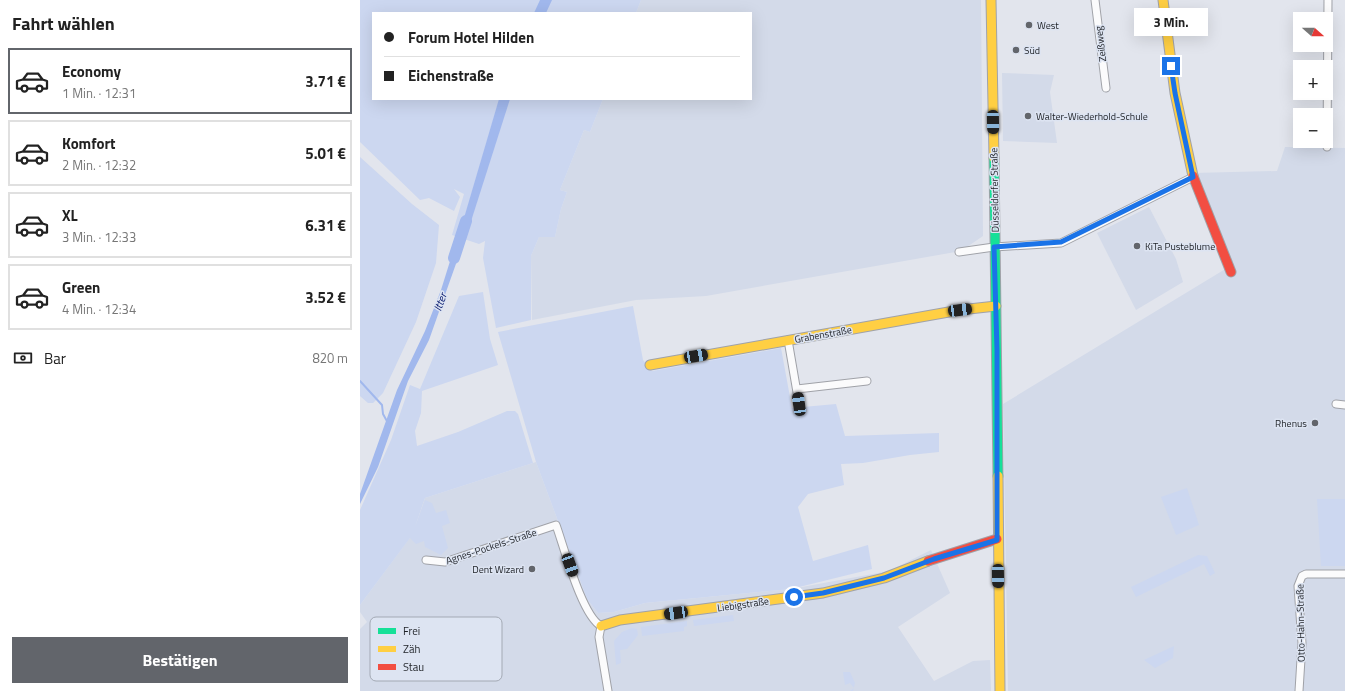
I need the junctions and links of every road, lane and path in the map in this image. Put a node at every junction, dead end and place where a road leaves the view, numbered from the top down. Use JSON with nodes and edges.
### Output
{"nodes":[{"id":1,"x":991,"y":0,"type":"edge"},
{"id":2,"x":1095,"y":0,"type":"edge"},
{"id":3,"x":1163,"y":0,"type":"edge"},
{"id":4,"x":1328,"y":0,"type":"edge"},
{"id":5,"x":1106,"y":88,"type":"dead end"},
{"id":6,"x":1328,"y":108,"type":"edge"},
{"id":7,"x":1193,"y":177,"type":"junction"},
{"id":8,"x":994,"y":247,"type":"junction"},
{"id":9,"x":959,"y":252,"type":"dead end"},
{"id":10,"x":1231,"y":272,"type":"dead end"},
{"id":11,"x":996,"y":306,"type":"junction"},
{"id":12,"x":788,"y":340,"type":"junction"},
{"id":13,"x":650,"y":365,"type":"dead end"},
{"id":14,"x":867,"y":381,"type":"dead end"},
{"id":15,"x":797,"y":389,"type":"junction"},
{"id":16,"x":799,"y":404,"type":"dead end"},
{"id":17,"x":1336,"y":404,"type":"dead end"},
{"id":18,"x":1345,"y":405,"type":"edge"},
{"id":19,"x":997,"y":540,"type":"junction"},
{"id":20,"x":426,"y":560,"type":"dead end"},
{"id":21,"x":1345,"y":574,"type":"edge"},
{"id":22,"x":601,"y":626,"type":"junction"},
{"id":23,"x":608,"y":691,"type":"edge"},
{"id":24,"x":1000,"y":691,"type":"edge"},
{"id":25,"x":1298,"y":691,"type":"edge"}],
"edges":[{"from":1,"to":8,"type":"street","name":"Düsseldorfer Straße"},
{"from":2,"to":5,"type":"street","name":"Zeißweg"},
{"from":3,"to":7,"type":"street"},
{"from":4,"to":6,"type":"street"},
{"from":7,"to":8,"type":"street"},
{"from":7,"to":10,"type":"street"},
{"from":8,"to":9,"type":"street"},
{"from":8,"to":11,"type":"street","name":"Düsseldorfer Straße"},
{"from":11,"to":12,"type":"street","name":"Grabenstraße"},
{"from":11,"to":19,"type":"street","name":"Düsseldorfer Straße"},
{"from":12,"to":13,"type":"street","name":"Grabenstraße"},
{"from":12,"to":15,"type":"street"},
{"from":14,"to":15,"type":"street"},
{"from":15,"to":16,"type":"street"},
{"from":17,"to":18,"type":"street"},
{"from":19,"to":22,"type":"street","name":"Liebigstraße"},
{"from":19,"to":24,"type":"street","name":"Düsseldorfer Straße"},
{"from":20,"to":22,"type":"street","name":"Agnes-Pockels-Straße"},
{"from":21,"to":25,"type":"street","name":"Otto-Hahn-Straße"},
{"from":22,"to":23,"type":"street"}]}
